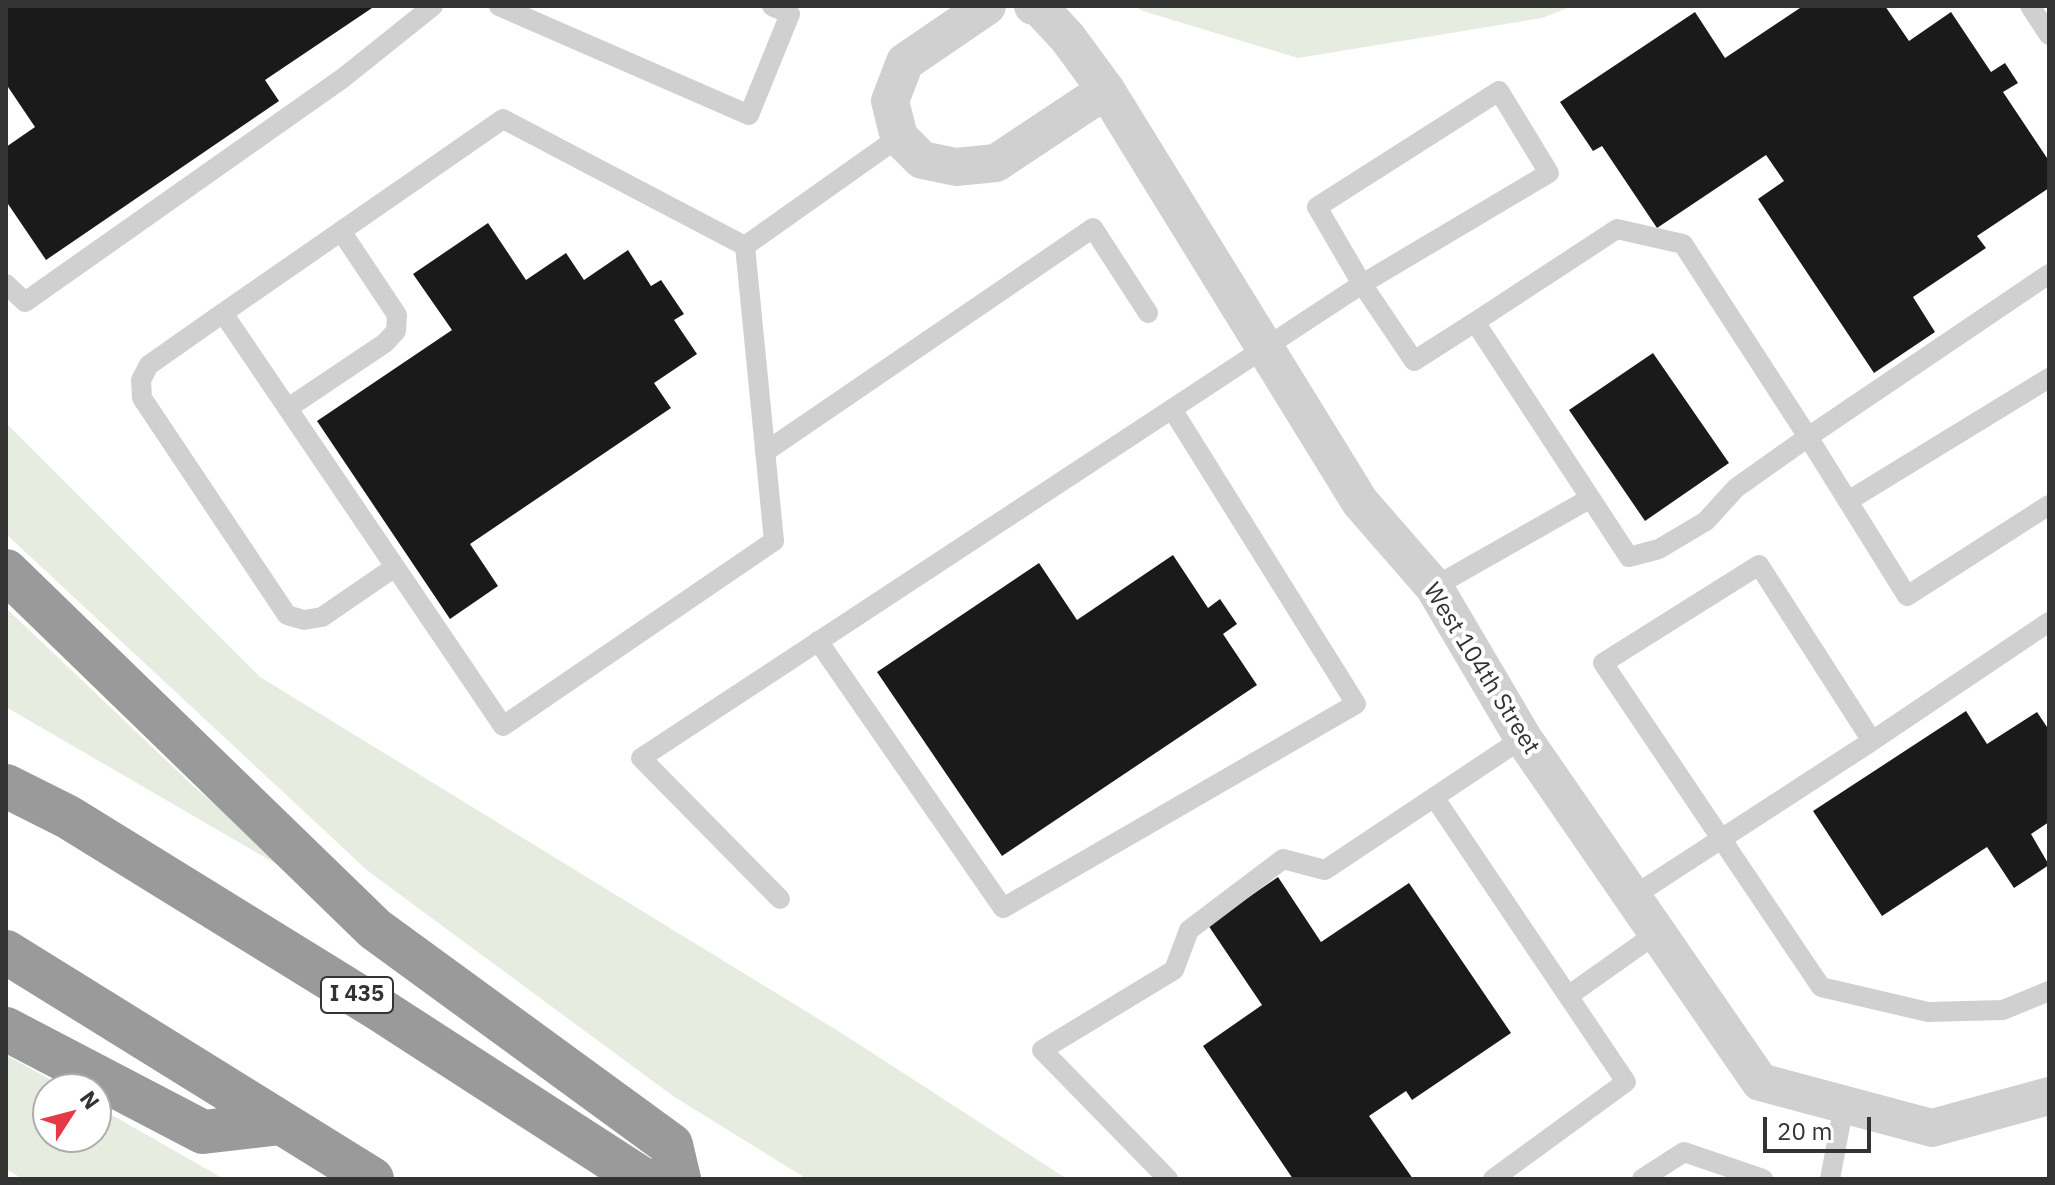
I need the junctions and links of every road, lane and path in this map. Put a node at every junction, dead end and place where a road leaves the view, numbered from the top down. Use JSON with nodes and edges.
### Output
{"nodes":[{"id":1,"x":433,"y":6,"type":"edge"},
{"id":2,"x":499,"y":6,"type":"edge"},
{"id":3,"x":772,"y":6,"type":"edge"},
{"id":4,"x":987,"y":6,"type":"edge"},
{"id":5,"x":1033,"y":6,"type":"edge"},
{"id":6,"x":2030,"y":6,"type":"edge"},
{"id":7,"x":947,"y":18,"type":"edge"},
{"id":8,"x":2049,"y":35,"type":"edge"},
{"id":9,"x":1106,"y":90,"type":"junction"},
{"id":10,"x":899,"y":137,"type":"junction"},
{"id":11,"x":341,"y":231,"type":"junction"},
{"id":12,"x":745,"y":246,"type":"junction"},
{"id":13,"x":2049,"y":274,"type":"edge"},
{"id":14,"x":6,"y":284,"type":"edge"},
{"id":15,"x":1362,"y":284,"type":"junction"},
{"id":16,"x":223,"y":313,"type":"junction"},
{"id":17,"x":1148,"y":313,"type":"dead end"},
{"id":18,"x":1475,"y":322,"type":"junction"},
{"id":19,"x":1265,"y":348,"type":"junction"},
{"id":20,"x":2049,"y":378,"type":"edge"},
{"id":21,"x":288,"y":408,"type":"junction"},
{"id":22,"x":1172,"y":409,"type":"junction"},
{"id":23,"x":1808,"y":437,"type":"junction"},
{"id":24,"x":765,"y":452,"type":"junction"},
{"id":25,"x":1589,"y":499,"type":"junction"},
{"id":26,"x":1848,"y":501,"type":"junction"},
{"id":27,"x":2049,"y":505,"type":"edge"},
{"id":28,"x":395,"y":567,"type":"junction"},
{"id":29,"x":6,"y":571,"type":"edge"},
{"id":30,"x":1434,"y":587,"type":"junction"},
{"id":31,"x":2049,"y":622,"type":"edge"},
{"id":32,"x":818,"y":641,"type":"junction"},
{"id":33,"x":1523,"y":738,"type":"junction"},
{"id":34,"x":1872,"y":741,"type":"junction"},
{"id":35,"x":6,"y":786,"type":"edge"},
{"id":36,"x":1434,"y":797,"type":"junction"},
{"id":37,"x":1721,"y":837,"type":"junction"},
{"id":38,"x":1632,"y":897,"type":"junction"},
{"id":39,"x":780,"y":899,"type":"dead end"},
{"id":40,"x":1657,"y":933,"type":"junction"},
{"id":41,"x":6,"y":952,"type":"edge"},
{"id":42,"x":2049,"y":991,"type":"edge"},
{"id":43,"x":1568,"y":996,"type":"junction"},
{"id":44,"x":6,"y":1029,"type":"edge"},
{"id":45,"x":2049,"y":1096,"type":"edge"},
{"id":46,"x":1844,"y":1105,"type":"junction"},
{"id":47,"x":281,"y":1123,"type":"junction"},
{"id":48,"x":372,"y":1179,"type":"edge"},
{"id":49,"x":642,"y":1179,"type":"edge"},
{"id":50,"x":679,"y":1179,"type":"edge"},
{"id":51,"x":1168,"y":1179,"type":"edge"},
{"id":52,"x":1493,"y":1179,"type":"edge"},
{"id":53,"x":1642,"y":1179,"type":"edge"},
{"id":54,"x":1763,"y":1179,"type":"edge"},
{"id":55,"x":1830,"y":1179,"type":"edge"}],
"edges":[{"from":1,"to":14,"type":"lane"},
{"from":2,"to":3,"type":"lane"},
{"from":4,"to":7,"type":"street"},
{"from":5,"to":9,"type":"street","name":"West 104th Street"},
{"from":6,"to":8,"type":"lane"},
{"from":7,"to":10,"type":"street"},
{"from":9,"to":10,"type":"street"},
{"from":9,"to":19,"type":"street","name":"West 104th Street"},
{"from":10,"to":12,"type":"lane"},
{"from":11,"to":12,"type":"lane"},
{"from":11,"to":16,"type":"lane"},
{"from":11,"to":21,"type":"lane"},
{"from":12,"to":24,"type":"lane"},
{"from":13,"to":23,"type":"lane"},
{"from":15,"to":15,"type":"lane"},
{"from":15,"to":18,"type":"lane"},
{"from":15,"to":19,"type":"lane"},
{"from":16,"to":21,"type":"lane"},
{"from":16,"to":28,"type":"lane"},
{"from":17,"to":24,"type":"lane"},
{"from":18,"to":23,"type":"lane"},
{"from":18,"to":25,"type":"lane"},
{"from":19,"to":22,"type":"lane"},
{"from":19,"to":30,"type":"street","name":"West 104th Street"},
{"from":20,"to":26,"type":"lane"},
{"from":21,"to":28,"type":"lane"},
{"from":22,"to":32,"type":"lane"},
{"from":22,"to":32,"type":"lane"},
{"from":23,"to":25,"type":"lane"},
{"from":23,"to":26,"type":"lane"},
{"from":24,"to":28,"type":"lane"},
{"from":25,"to":30,"type":"lane"},
{"from":26,"to":27,"type":"lane"},
{"from":29,"to":50,"type":"highway"},
{"from":30,"to":33,"type":"street","name":"West 104th Street"},
{"from":31,"to":34,"type":"lane"},
{"from":32,"to":39,"type":"lane"},
{"from":33,"to":36,"type":"lane"},
{"from":33,"to":38,"type":"street","name":"West 104th Street"},
{"from":34,"to":37,"type":"lane"},
{"from":34,"to":37,"type":"lane"},
{"from":35,"to":49,"type":"highway","number":"I 435"},
{"from":36,"to":43,"type":"lane"},
{"from":36,"to":51,"type":"lane"},
{"from":37,"to":38,"type":"lane"},
{"from":37,"to":42,"type":"lane"},
{"from":38,"to":40,"type":"street","name":"West 104th Street"},
{"from":40,"to":43,"type":"lane"},
{"from":40,"to":46,"type":"street","name":"West 104th Street"},
{"from":41,"to":47,"type":"highway"},
{"from":43,"to":52,"type":"lane"},
{"from":44,"to":47,"type":"highway"},
{"from":45,"to":46,"type":"street"},
{"from":46,"to":55,"type":"lane"},
{"from":47,"to":48,"type":"highway"},
{"from":53,"to":54,"type":"lane"}]}
